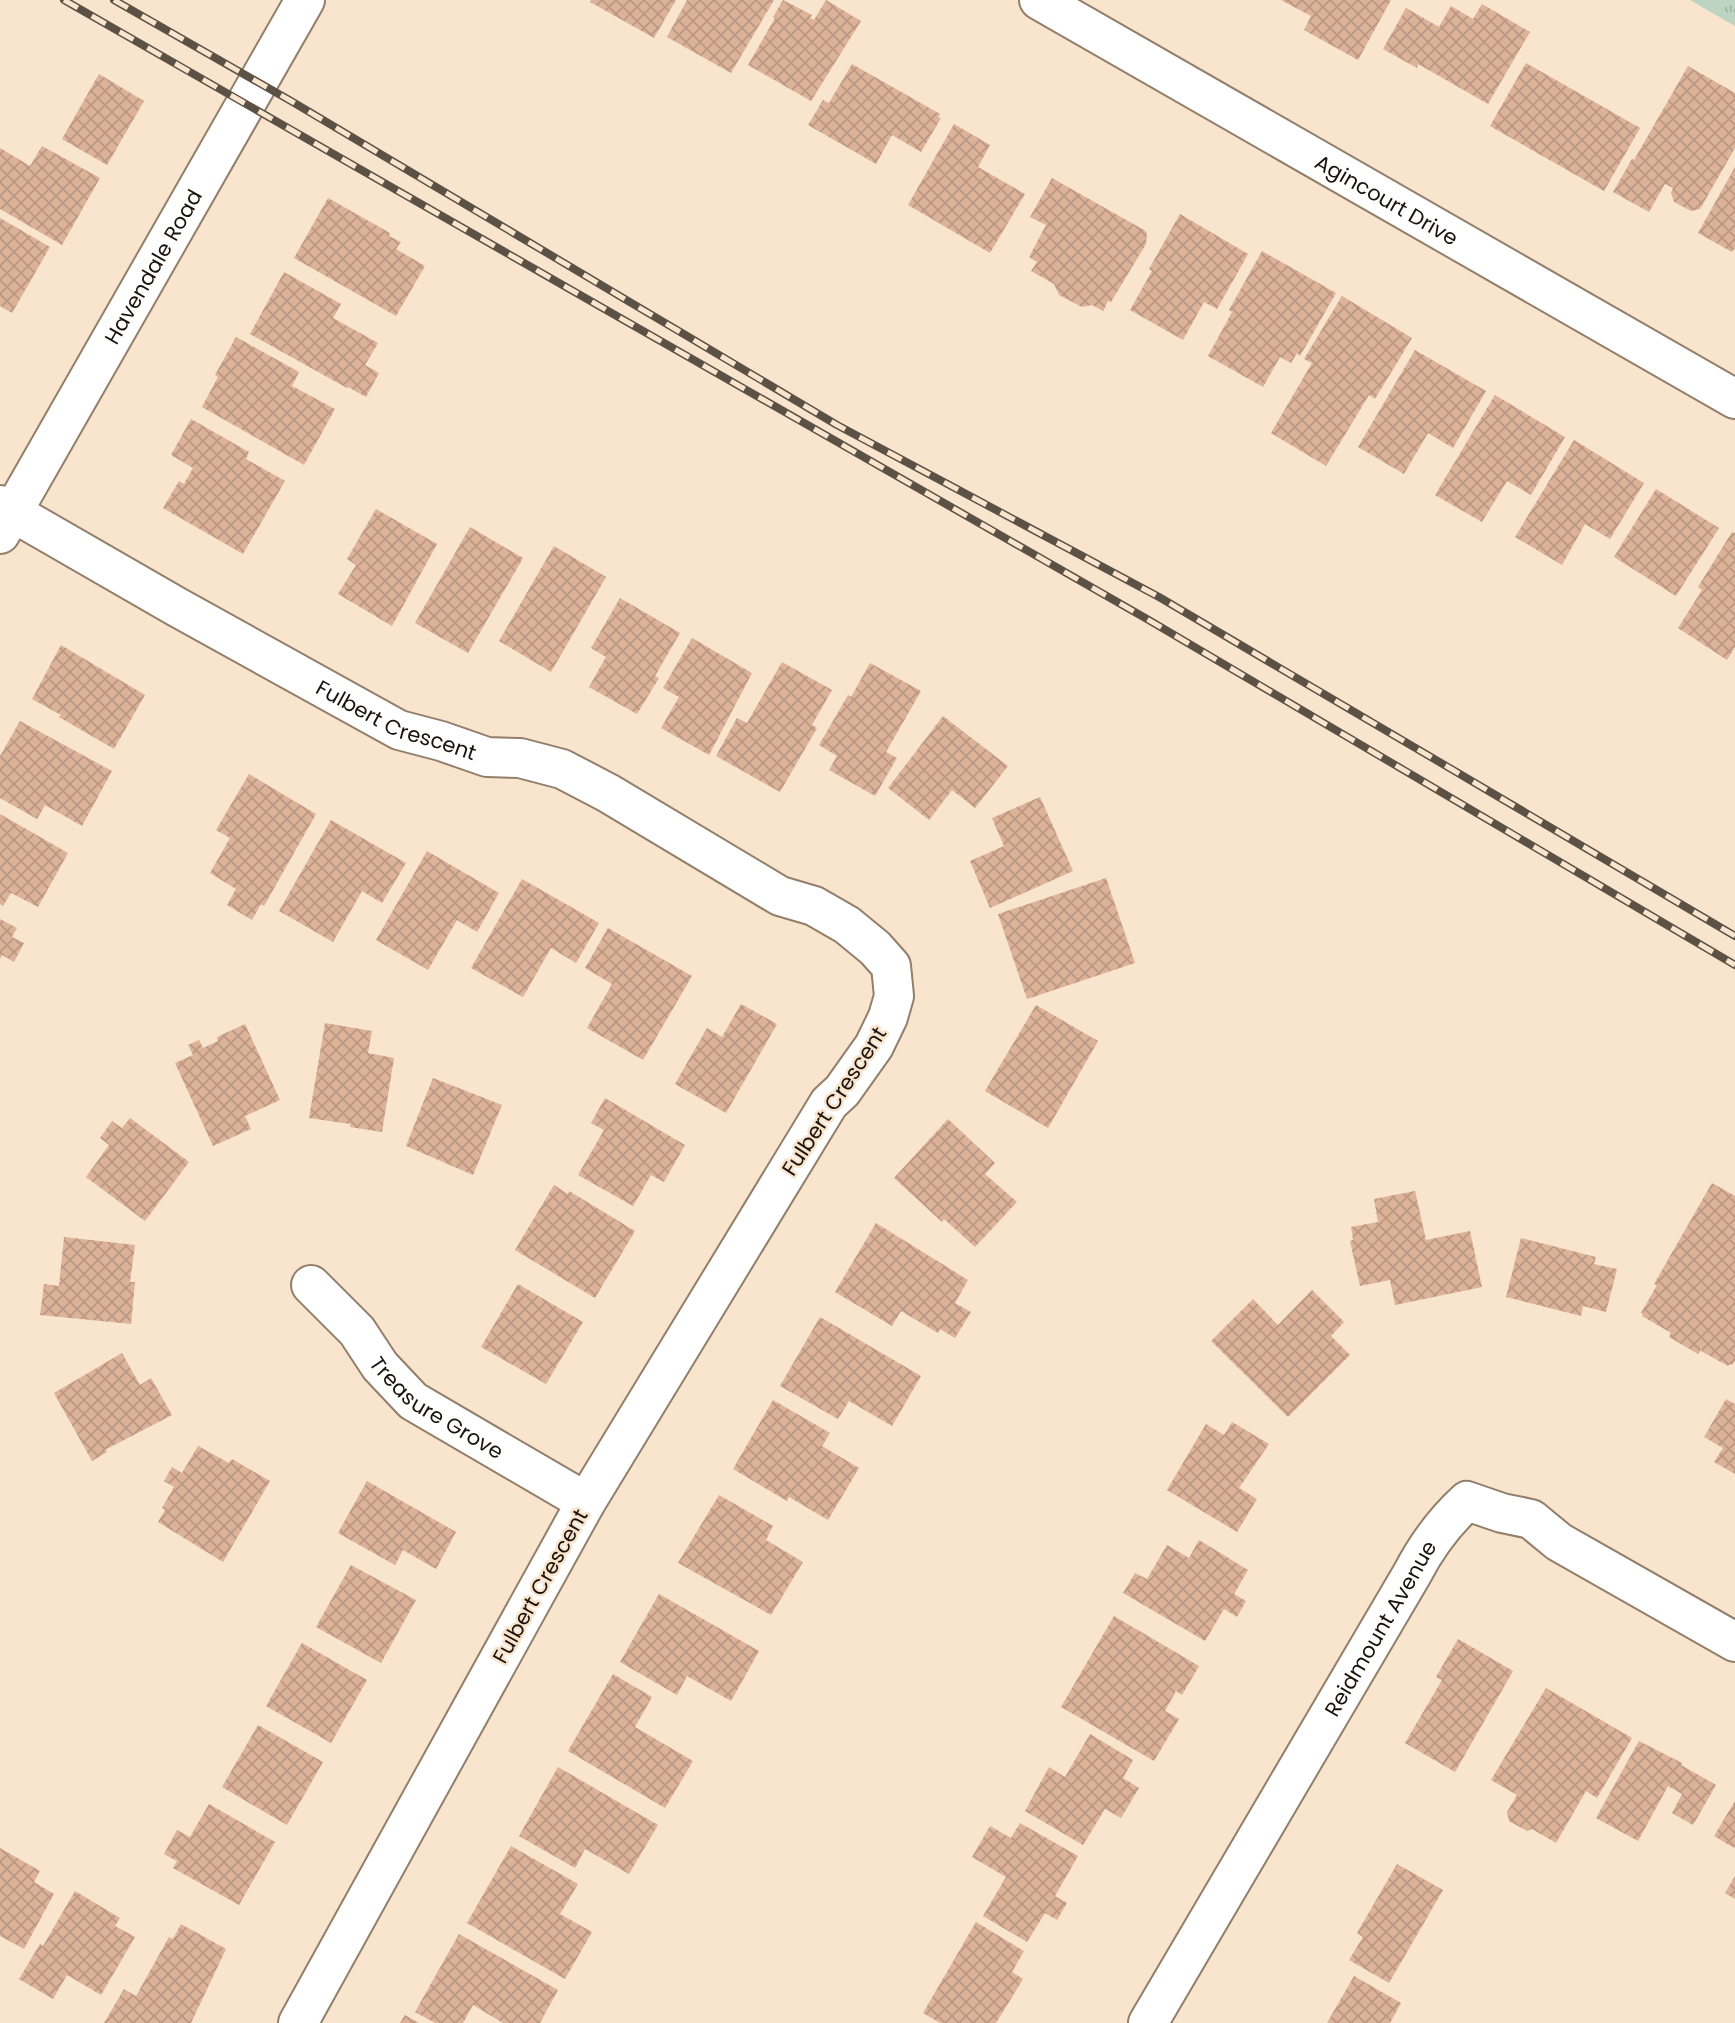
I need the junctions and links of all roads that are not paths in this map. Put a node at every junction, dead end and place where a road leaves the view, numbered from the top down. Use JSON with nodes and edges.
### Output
{"nodes":[{"id":1,"x":305,"y":0,"type":"edge"},
{"id":2,"x":1039,"y":0,"type":"edge"},
{"id":3,"x":1735,"y":399,"type":"edge"},
{"id":4,"x":4,"y":517,"type":"edge"},
{"id":5,"x":311,"y":1285,"type":"dead end"},
{"id":6,"x":586,"y":1503,"type":"junction"},
{"id":7,"x":1735,"y":1642,"type":"edge"},
{"id":8,"x":298,"y":2023,"type":"edge"},
{"id":9,"x":1147,"y":2023,"type":"edge"}],
"edges":[{"from":1,"to":4,"type":"street","name":"Havendale Road"},
{"from":2,"to":3,"type":"street","name":"Agincourt Drive"},
{"from":4,"to":6,"type":"street","name":"Fulbert Crescent"},
{"from":5,"to":6,"type":"street","name":"Treasure Grove"},
{"from":6,"to":8,"type":"street","name":"Fulbert Crescent"},
{"from":7,"to":9,"type":"street","name":"Reidmount Avenue"}]}
